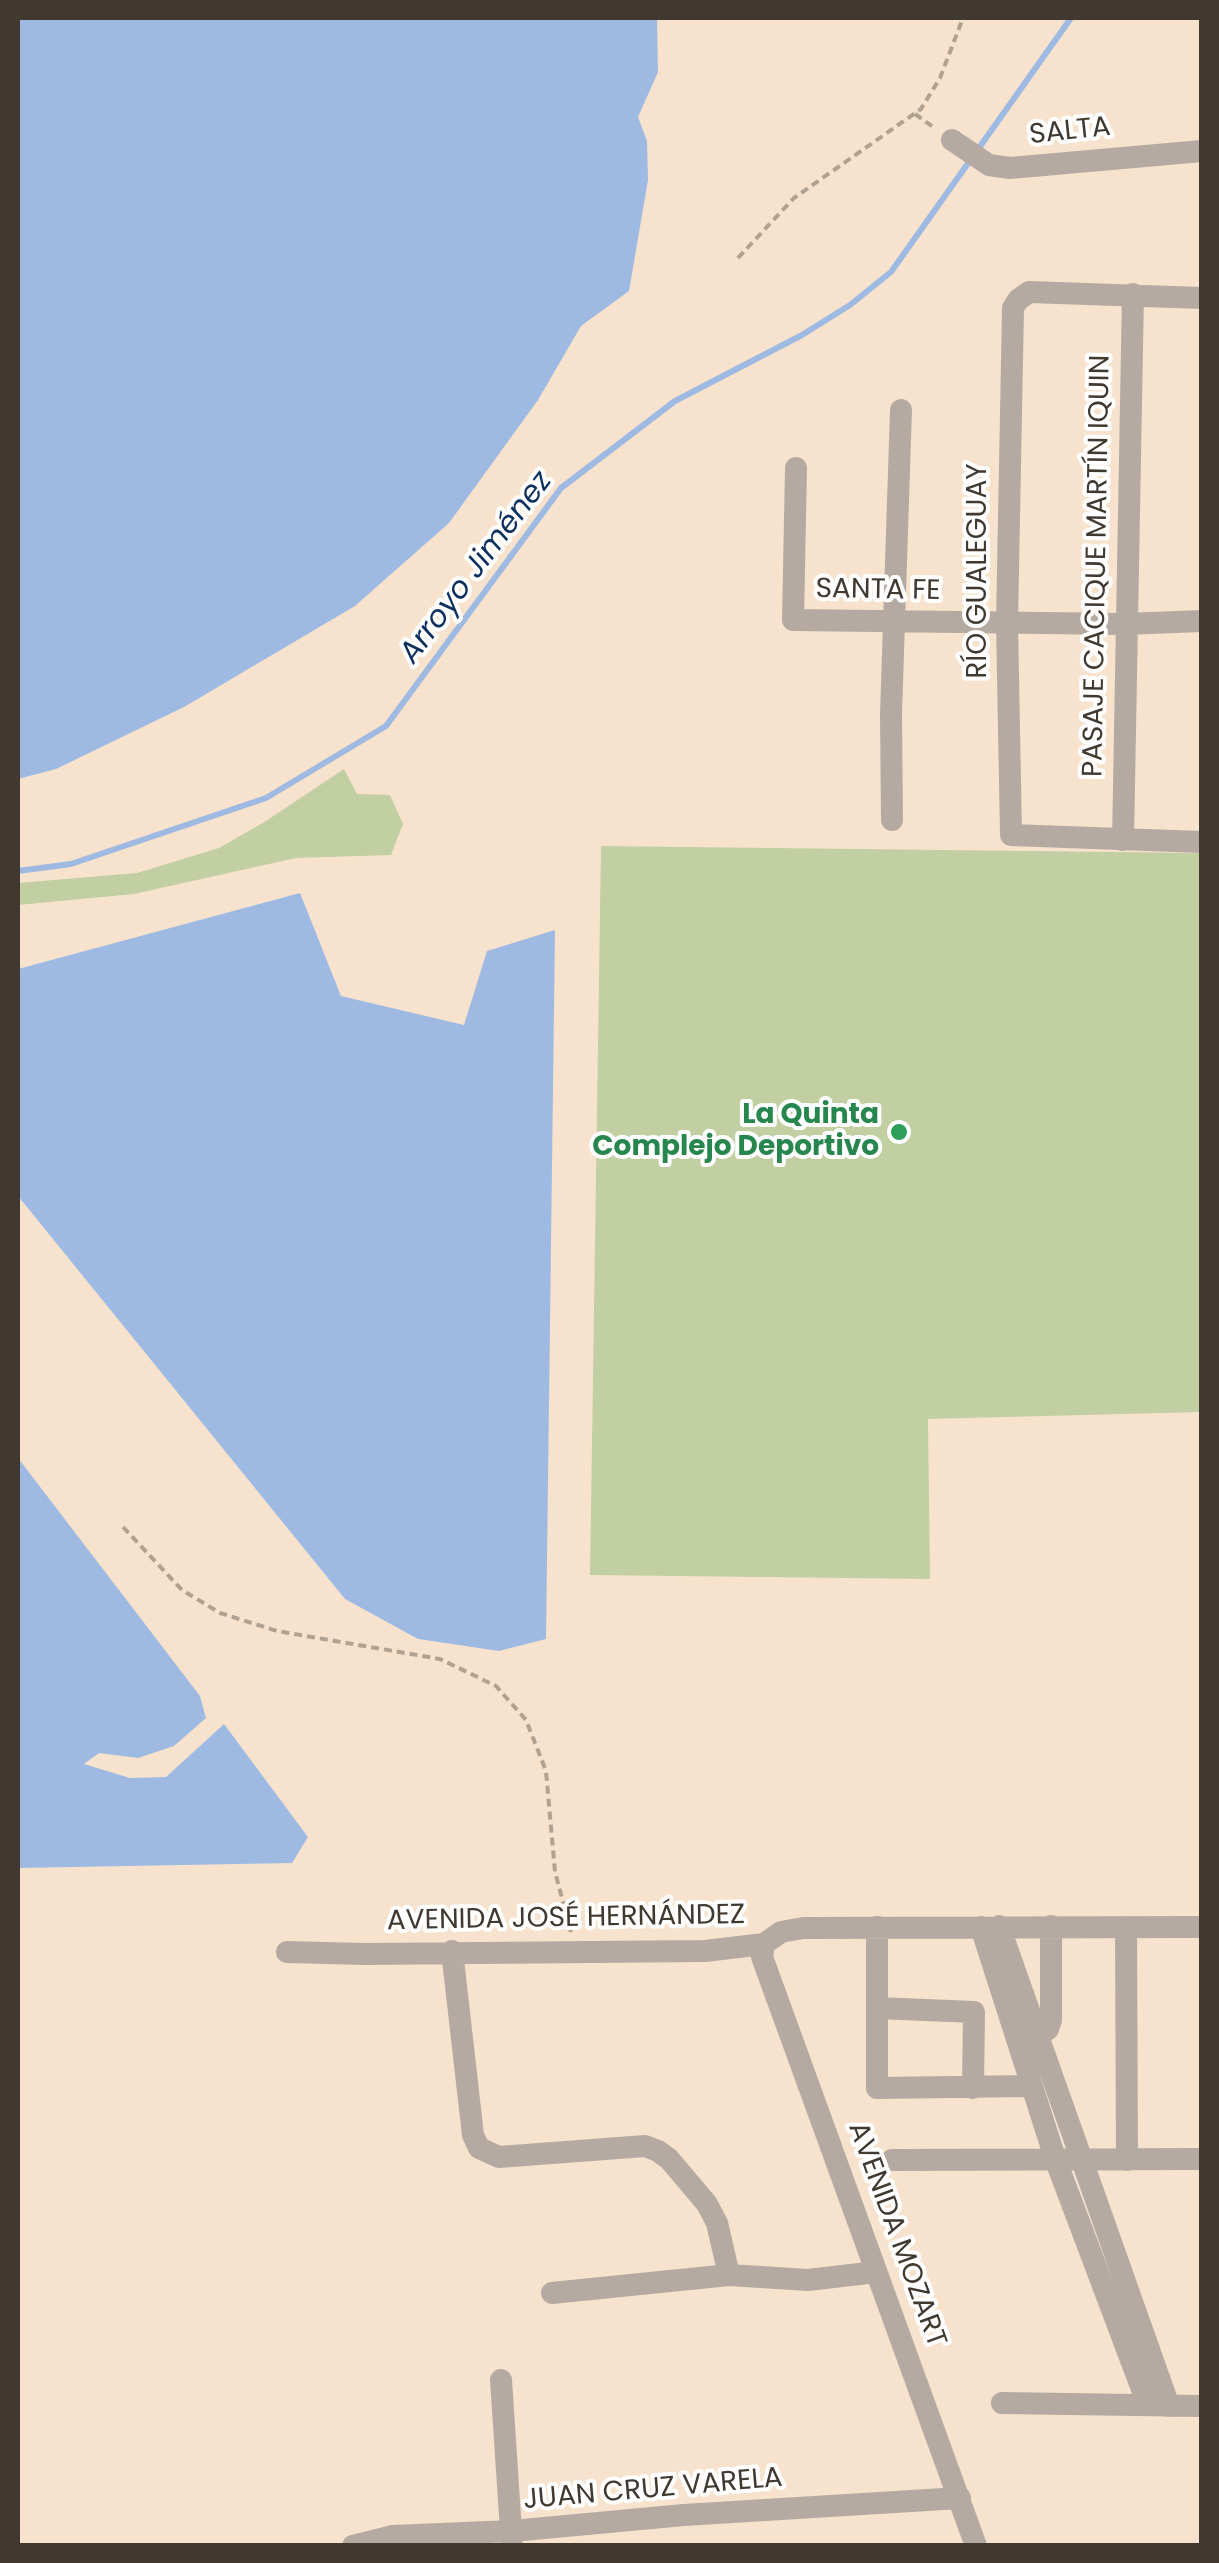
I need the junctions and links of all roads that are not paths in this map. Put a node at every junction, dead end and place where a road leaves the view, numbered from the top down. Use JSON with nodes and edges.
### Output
{"nodes":[{"id":1,"x":952,"y":140,"type":"road end"},
{"id":2,"x":1202,"y":151,"type":"edge"},
{"id":3,"x":1133,"y":294,"type":"junction"},
{"id":4,"x":1202,"y":298,"type":"edge"},
{"id":5,"x":901,"y":410,"type":"dead end"},
{"id":6,"x":796,"y":468,"type":"dead end"},
{"id":7,"x":1202,"y":620,"type":"edge"},
{"id":8,"x":896,"y":621,"type":"junction"},
{"id":9,"x":1007,"y":623,"type":"junction"},
{"id":10,"x":1125,"y":624,"type":"junction"},
{"id":11,"x":892,"y":820,"type":"dead end"},
{"id":12,"x":1123,"y":840,"type":"junction"},
{"id":13,"x":1202,"y":842,"type":"edge"},
{"id":14,"x":990,"y":1926,"type":"junction"},
{"id":15,"x":1052,"y":1926,"type":"junction"},
{"id":16,"x":878,"y":1927,"type":"junction"},
{"id":17,"x":1126,"y":1927,"type":"junction"},
{"id":18,"x":1202,"y":1927,"type":"edge"},
{"id":19,"x":764,"y":1944,"type":"junction"},
{"id":20,"x":452,"y":1951,"type":"junction"},
{"id":21,"x":288,"y":1952,"type":"dead end"},
{"id":22,"x":877,"y":2008,"type":"junction"},
{"id":23,"x":1038,"y":2036,"type":"junction"},
{"id":24,"x":1030,"y":2086,"type":"junction"},
{"id":25,"x":973,"y":2088,"type":"junction"},
{"id":26,"x":1202,"y":2159,"type":"edge"},
{"id":27,"x":892,"y":2160,"type":"dead end"},
{"id":28,"x":1127,"y":2160,"type":"junction"},
{"id":29,"x":1056,"y":2161,"type":"junction"},
{"id":30,"x":1082,"y":2161,"type":"junction"},
{"id":31,"x":876,"y":2272,"type":"junction"},
{"id":32,"x":729,"y":2275,"type":"junction"},
{"id":33,"x":552,"y":2293,"type":"dead end"},
{"id":34,"x":501,"y":2380,"type":"dead end"},
{"id":35,"x":1002,"y":2403,"type":"dead end"},
{"id":36,"x":1159,"y":2406,"type":"junction"},
{"id":37,"x":1202,"y":2406,"type":"edge"},
{"id":38,"x":960,"y":2498,"type":"junction"},
{"id":39,"x":512,"y":2538,"type":"edge"},
{"id":40,"x":353,"y":2546,"type":"edge"},
{"id":41,"x":976,"y":2546,"type":"edge"}],
"edges":[{"from":1,"to":2,"type":"street","name":"SALTA"},
{"from":3,"to":4,"type":"street"},
{"from":3,"to":9,"type":"street","name":"RÍO GUALEGUAY"},
{"from":3,"to":10,"type":"street","name":"PASAJE CACIQUE MARTÍN IQUIN"},
{"from":5,"to":8,"type":"street"},
{"from":6,"to":8,"type":"street","name":"SANTA FE"},
{"from":7,"to":10,"type":"street","name":"SANTA FE"},
{"from":8,"to":9,"type":"street","name":"SANTA FE"},
{"from":8,"to":11,"type":"street"},
{"from":9,"to":10,"type":"street","name":"SANTA FE"},
{"from":9,"to":12,"type":"street","name":"RÍO GUALEGUAY"},
{"from":10,"to":12,"type":"street","name":"PASAJE CACIQUE MARTÍN IQUIN"},
{"from":12,"to":13,"type":"street"},
{"from":14,"to":15,"type":"street","name":"AVENIDA JOSÉ HERNÁNDEZ"},
{"from":14,"to":16,"type":"street","name":"AVENIDA JOSÉ HERNÁNDEZ"},
{"from":14,"to":23,"type":"street"},
{"from":14,"to":24,"type":"street"},
{"from":15,"to":17,"type":"street","name":"AVENIDA JOSÉ HERNÁNDEZ"},
{"from":15,"to":23,"type":"street"},
{"from":16,"to":19,"type":"street","name":"AVENIDA JOSÉ HERNÁNDEZ"},
{"from":16,"to":22,"type":"street"},
{"from":17,"to":18,"type":"street","name":"AVENIDA JOSÉ HERNÁNDEZ"},
{"from":17,"to":28,"type":"street"},
{"from":19,"to":20,"type":"street","name":"AVENIDA JOSÉ HERNÁNDEZ"},
{"from":19,"to":31,"type":"street","name":"AVENIDA MOZART"},
{"from":20,"to":21,"type":"street","name":"AVENIDA JOSÉ HERNÁNDEZ"},
{"from":20,"to":32,"type":"street"},
{"from":22,"to":25,"type":"street"},
{"from":22,"to":25,"type":"street"},
{"from":23,"to":30,"type":"street"},
{"from":24,"to":25,"type":"street"},
{"from":24,"to":29,"type":"street"},
{"from":26,"to":28,"type":"street"},
{"from":27,"to":29,"type":"street"},
{"from":28,"to":30,"type":"street"},
{"from":29,"to":30,"type":"street"},
{"from":29,"to":36,"type":"street"},
{"from":30,"to":36,"type":"street"},
{"from":31,"to":32,"type":"street"},
{"from":31,"to":38,"type":"street","name":"AVENIDA MOZART"},
{"from":32,"to":33,"type":"street"},
{"from":34,"to":39,"type":"street"},
{"from":35,"to":36,"type":"street"},
{"from":36,"to":37,"type":"street"},
{"from":38,"to":39,"type":"street","name":"JUAN CRUZ VARELA"},
{"from":38,"to":41,"type":"street","name":"AVENIDA MOZART"},
{"from":39,"to":40,"type":"street","name":"JUAN CRUZ VARELA"}]}
